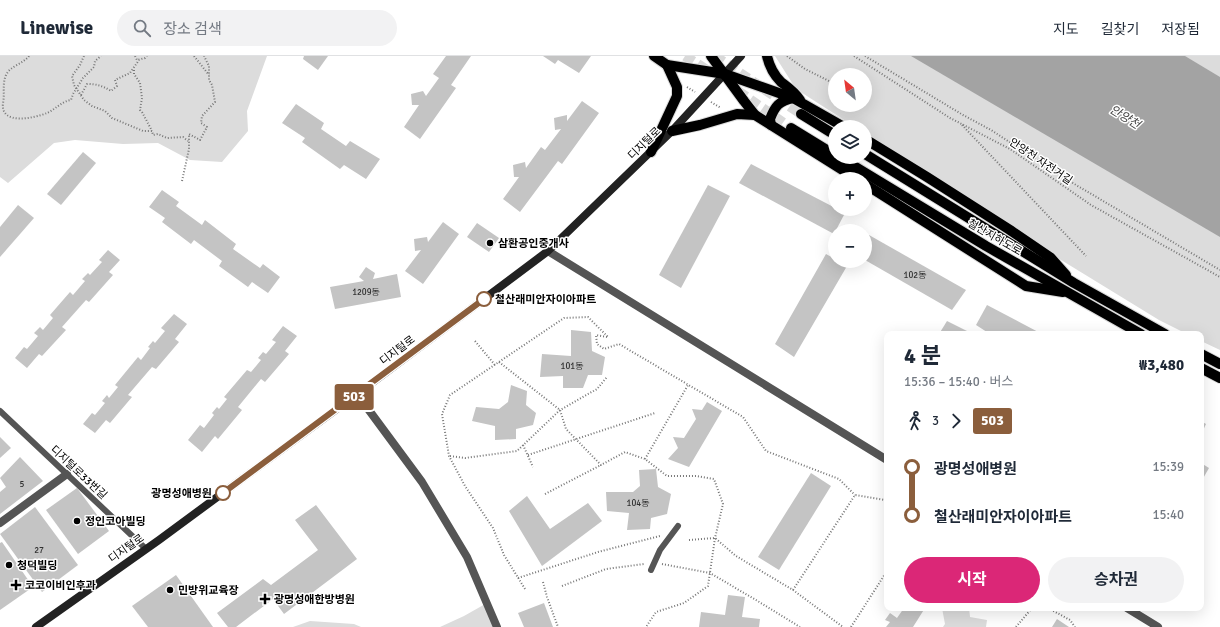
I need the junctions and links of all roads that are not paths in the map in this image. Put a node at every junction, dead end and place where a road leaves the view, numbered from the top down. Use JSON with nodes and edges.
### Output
{"nodes":[{"id":1,"x":655,"y":56,"type":"edge"},
{"id":2,"x":711,"y":56,"type":"edge"},
{"id":3,"x":741,"y":56,"type":"edge"},
{"id":4,"x":767,"y":56,"type":"edge"},
{"id":5,"x":667,"y":65,"type":"junction"},
{"id":6,"x":725,"y":74,"type":"junction"},
{"id":7,"x":797,"y":100,"type":"junction"},
{"id":8,"x":800,"y":114,"type":"tunnel mouth"},
{"id":9,"x":755,"y":115,"type":"junction"},
{"id":10,"x":832,"y":120,"type":"edge"},
{"id":11,"x":771,"y":125,"type":"junction"},
{"id":12,"x":791,"y":128,"type":"tunnel mouth"},
{"id":13,"x":672,"y":131,"type":"junction"},
{"id":14,"x":828,"y":131,"type":"edge"},
{"id":15,"x":872,"y":143,"type":"edge"},
{"id":16,"x":828,"y":151,"type":"edge"},
{"id":17,"x":651,"y":152,"type":"junction"},
{"id":18,"x":872,"y":158,"type":"edge"},
{"id":19,"x":851,"y":164,"type":"edge"},
{"id":20,"x":846,"y":172,"type":"edge"},
{"id":21,"x":872,"y":188,"type":"edge"},
{"id":22,"x":548,"y":251,"type":"junction"},
{"id":23,"x":1074,"y":283,"type":"junction"},
{"id":24,"x":1071,"y":294,"type":"junction"},
{"id":25,"x":1136,"y":331,"type":"edge"},
{"id":26,"x":1159,"y":331,"type":"edge"},
{"id":27,"x":1204,"y":356,"type":"edge"},
{"id":28,"x":1220,"y":364,"type":"edge"},
{"id":29,"x":1204,"y":370,"type":"edge"},
{"id":30,"x":1220,"y":378,"type":"edge"},
{"id":31,"x":357,"y":394,"type":"junction"},
{"id":32,"x":0,"y":411,"type":"edge"},
{"id":33,"x":884,"y":458,"type":"edge"},
{"id":34,"x":67,"y":474,"type":"junction"},
{"id":35,"x":0,"y":523,"type":"edge"},
{"id":36,"x":678,"y":526,"type":"dead end"},
{"id":37,"x":145,"y":548,"type":"junction"},
{"id":38,"x":651,"y":570,"type":"dead end"},
{"id":39,"x":1132,"y":611,"type":"edge"},
{"id":40,"x":36,"y":627,"type":"edge"},
{"id":41,"x":497,"y":627,"type":"edge"},
{"id":42,"x":1158,"y":627,"type":"edge"}],
"edges":[{"from":1,"to":5,"type":"main road"},
{"from":2,"to":6,"type":"main road"},
{"from":3,"to":6,"type":"main road","name":"디지털로"},
{"from":4,"to":7,"type":"main road"},
{"from":5,"to":6,"type":"main road"},
{"from":5,"to":17,"type":"main road"},
{"from":6,"to":7,"type":"main road"},
{"from":6,"to":9,"type":"main road"},
{"from":6,"to":13,"type":"main road","name":"디지털로"},
{"from":7,"to":10,"type":"main road"},
{"from":7,"to":11,"type":"main road"},
{"from":8,"to":14,"type":"main road"},
{"from":9,"to":11,"type":"main road"},
{"from":9,"to":13,"type":"main road"},
{"from":11,"to":20,"type":"main road"},
{"from":12,"to":16,"type":"main road"},
{"from":13,"to":17,"type":"main road","name":"디지털로"},
{"from":15,"to":23,"type":"main road"},
{"from":17,"to":22,"type":"main road","name":"디지털로"},
{"from":18,"to":23,"type":"main road","name":"철산지하도로"},
{"from":19,"to":24,"type":"main road","name":"철산지하도로"},
{"from":21,"to":24,"type":"main road"},
{"from":22,"to":31,"type":"main road","name":"디지털로"},
{"from":22,"to":33,"type":"street"},
{"from":23,"to":26,"type":"main road","name":"철산지하도로"},
{"from":24,"to":25,"type":"main road","name":"철산지하도로"},
{"from":27,"to":28,"type":"main road"},
{"from":29,"to":30,"type":"main road"},
{"from":31,"to":37,"type":"main road","name":"디지털로"},
{"from":31,"to":41,"type":"street"},
{"from":32,"to":34,"type":"lane","name":"디지털로33번길"},
{"from":34,"to":35,"type":"street"},
{"from":34,"to":37,"type":"lane","name":"디지털로33번길"},
{"from":36,"to":38,"type":"lane"},
{"from":37,"to":40,"type":"main road","name":"디지털로"},
{"from":39,"to":42,"type":"street"}]}
